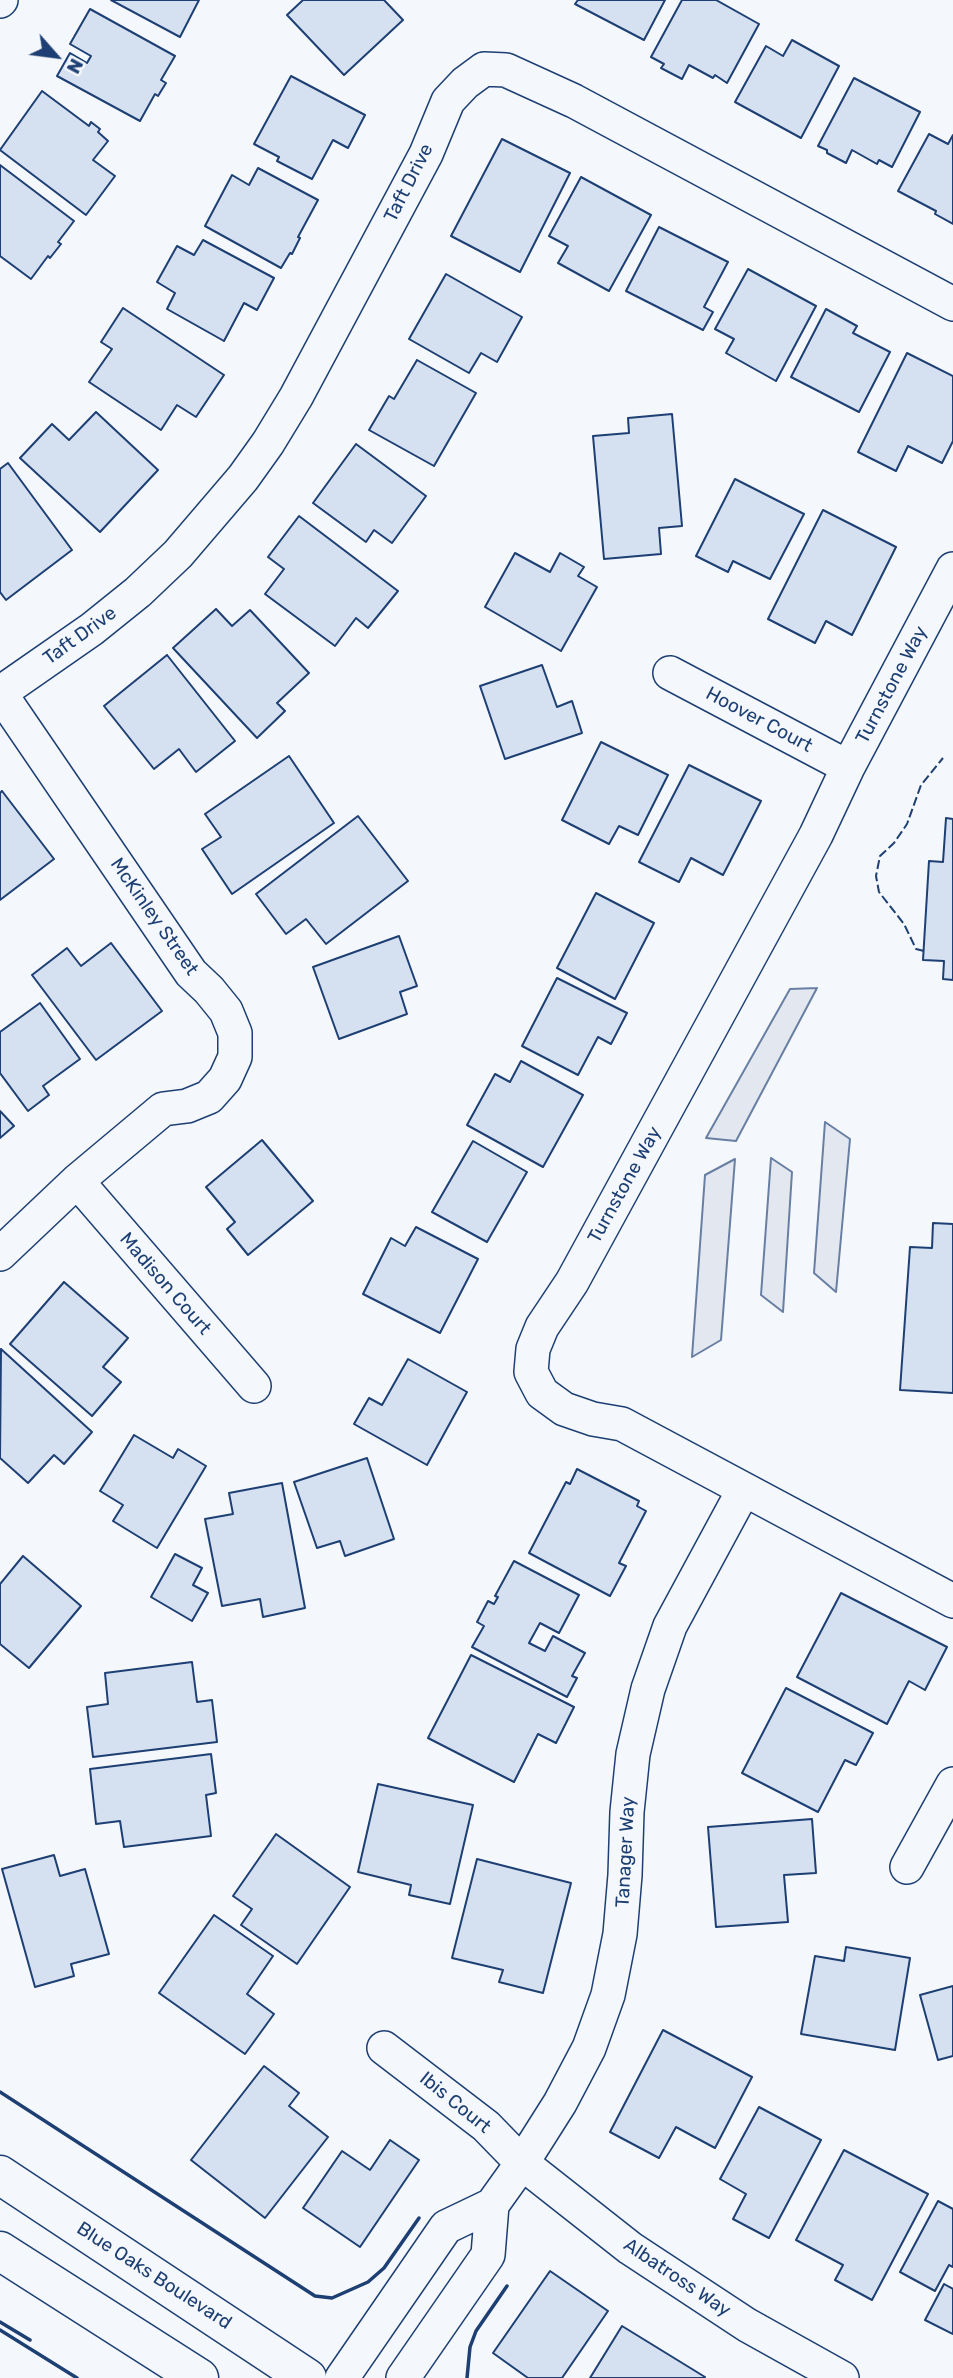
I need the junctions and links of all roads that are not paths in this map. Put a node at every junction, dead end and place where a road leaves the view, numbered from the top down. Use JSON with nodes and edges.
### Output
{"nodes":[{"id":1,"x":953,"y":304,"type":"edge"},
{"id":2,"x":953,"y":569,"type":"edge"},
{"id":3,"x":670,"y":673,"type":"dead end"},
{"id":4,"x":0,"y":693,"type":"edge"},
{"id":5,"x":848,"y":767,"type":"junction"},
{"id":6,"x":77,"y":1181,"type":"junction"},
{"id":7,"x":0,"y":1254,"type":"edge"},
{"id":8,"x":254,"y":1387,"type":"dead end"},
{"id":9,"x":743,"y":1490,"type":"junction"},
{"id":10,"x":953,"y":1601,"type":"edge"},
{"id":11,"x":953,"y":1784,"type":"edge"},
{"id":12,"x":906,"y":1867,"type":"dead end"},
{"id":13,"x":384,"y":2048,"type":"dead end"},
{"id":14,"x":522,"y":2163,"type":"junction"},
{"id":15,"x":0,"y":2175,"type":"edge"},
{"id":16,"x":492,"y":2205,"type":"junction"},
{"id":17,"x":0,"y":2251,"type":"edge"},
{"id":18,"x":199,"y":2378,"type":"edge"},
{"id":19,"x":307,"y":2378,"type":"edge"},
{"id":20,"x":342,"y":2378,"type":"edge"},
{"id":21,"x":403,"y":2378,"type":"edge"},
{"id":22,"x":842,"y":2378,"type":"edge"}],
"edges":[{"from":1,"to":4,"type":"street","name":"Taft Drive"},
{"from":2,"to":5,"type":"street","name":"Turnstone Way"},
{"from":3,"to":5,"type":"street","name":"Hoover Court"},
{"from":4,"to":6,"type":"street","name":"McKinley Street"},
{"from":5,"to":9,"type":"street","name":"Turnstone Way"},
{"from":6,"to":7,"type":"street","name":"McKinley Street"},
{"from":6,"to":8,"type":"street","name":"Madison Court"},
{"from":9,"to":10,"type":"street","name":"Turnstone Way"},
{"from":9,"to":14,"type":"street","name":"Tanager Way"},
{"from":11,"to":12,"type":"street"},
{"from":13,"to":14,"type":"street","name":"Ibis Court"},
{"from":14,"to":16,"type":"street","name":"Tanager Way"},
{"from":14,"to":22,"type":"street","name":"Albatross Way"},
{"from":15,"to":19,"type":"main road","name":"Blue Oaks Boulevard"},
{"from":16,"to":20,"type":"street","name":"Tanager Way"},
{"from":16,"to":21,"type":"street"},
{"from":17,"to":18,"type":"main road"}]}
